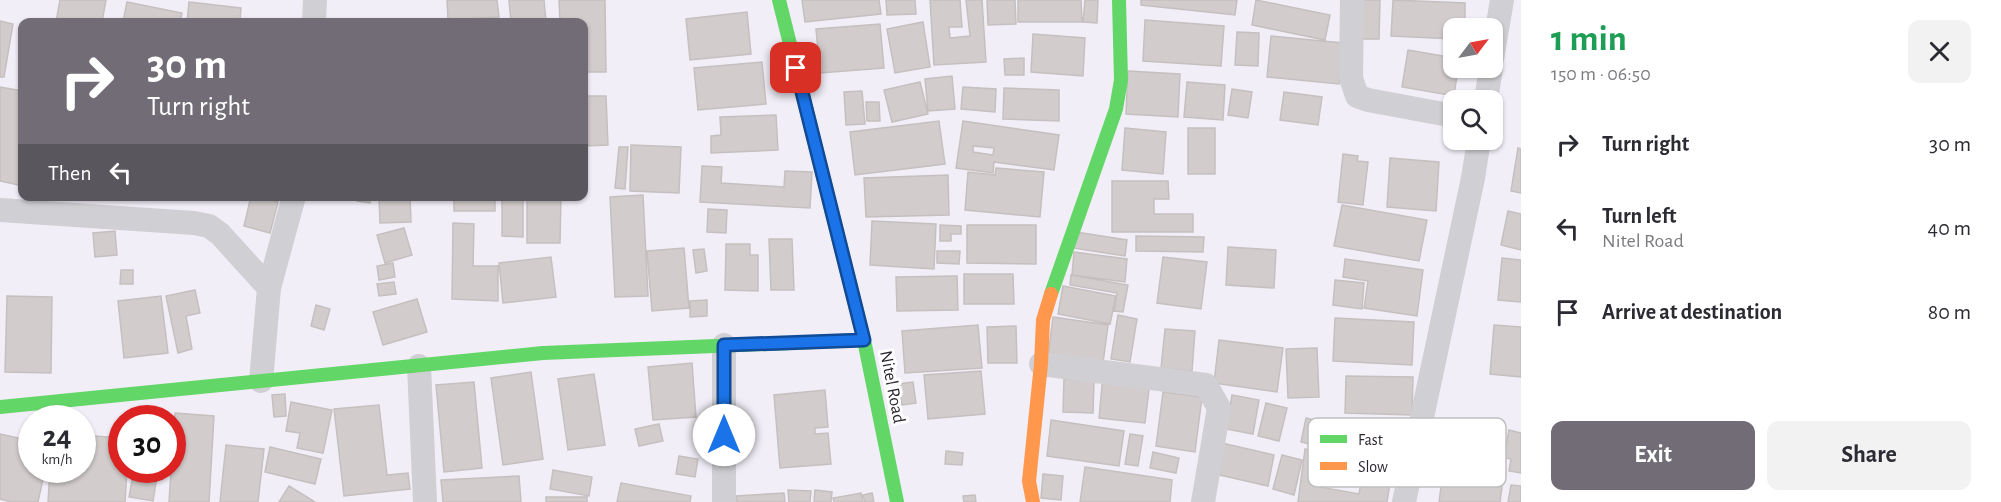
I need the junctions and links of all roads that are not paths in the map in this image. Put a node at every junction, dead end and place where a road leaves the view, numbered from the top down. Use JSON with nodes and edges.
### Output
{"nodes":[{"id":1,"x":315,"y":0,"type":"edge"},
{"id":2,"x":779,"y":0,"type":"edge"},
{"id":3,"x":1119,"y":0,"type":"edge"},
{"id":4,"x":1352,"y":0,"type":"edge"},
{"id":5,"x":1502,"y":0,"type":"edge"},
{"id":6,"x":314,"y":18,"type":"edge"},
{"id":7,"x":1499,"y":18,"type":"edge"},
{"id":8,"x":1443,"y":114,"type":"edge"},
{"id":9,"x":1477,"y":150,"type":"edge"},
{"id":10,"x":293,"y":201,"type":"edge"},
{"id":11,"x":0,"y":210,"type":"edge"},
{"id":12,"x":269,"y":288,"type":"junction"},
{"id":13,"x":864,"y":340,"type":"junction"},
{"id":14,"x":724,"y":345,"type":"junction"},
{"id":15,"x":1041,"y":364,"type":"junction"},
{"id":16,"x":419,"y":366,"type":"junction"},
{"id":17,"x":261,"y":381,"type":"junction"},
{"id":18,"x":0,"y":406,"type":"edge"},
{"id":19,"x":1422,"y":418,"type":"edge"},
{"id":20,"x":1407,"y":487,"type":"edge"},
{"id":21,"x":425,"y":502,"type":"edge"},
{"id":22,"x":724,"y":502,"type":"edge"},
{"id":23,"x":897,"y":502,"type":"edge"},
{"id":24,"x":1033,"y":502,"type":"edge"},
{"id":25,"x":1203,"y":502,"type":"edge"},
{"id":26,"x":1404,"y":502,"type":"edge"}],
"edges":[{"from":1,"to":6,"type":"street"},
{"from":2,"to":13,"type":"street","name":"Nitel Road"},
{"from":3,"to":15,"type":"street"},
{"from":4,"to":8,"type":"street"},
{"from":5,"to":7,"type":"street"},
{"from":9,"to":19,"type":"street"},
{"from":10,"to":12,"type":"street"},
{"from":11,"to":12,"type":"street"},
{"from":12,"to":17,"type":"street"},
{"from":13,"to":14,"type":"street"},
{"from":13,"to":23,"type":"street","name":"Nitel Road"},
{"from":14,"to":16,"type":"street"},
{"from":14,"to":22,"type":"street"},
{"from":15,"to":24,"type":"street"},
{"from":15,"to":25,"type":"street"},
{"from":16,"to":17,"type":"street"},
{"from":16,"to":21,"type":"street"},
{"from":17,"to":18,"type":"street"},
{"from":20,"to":26,"type":"street"}]}
